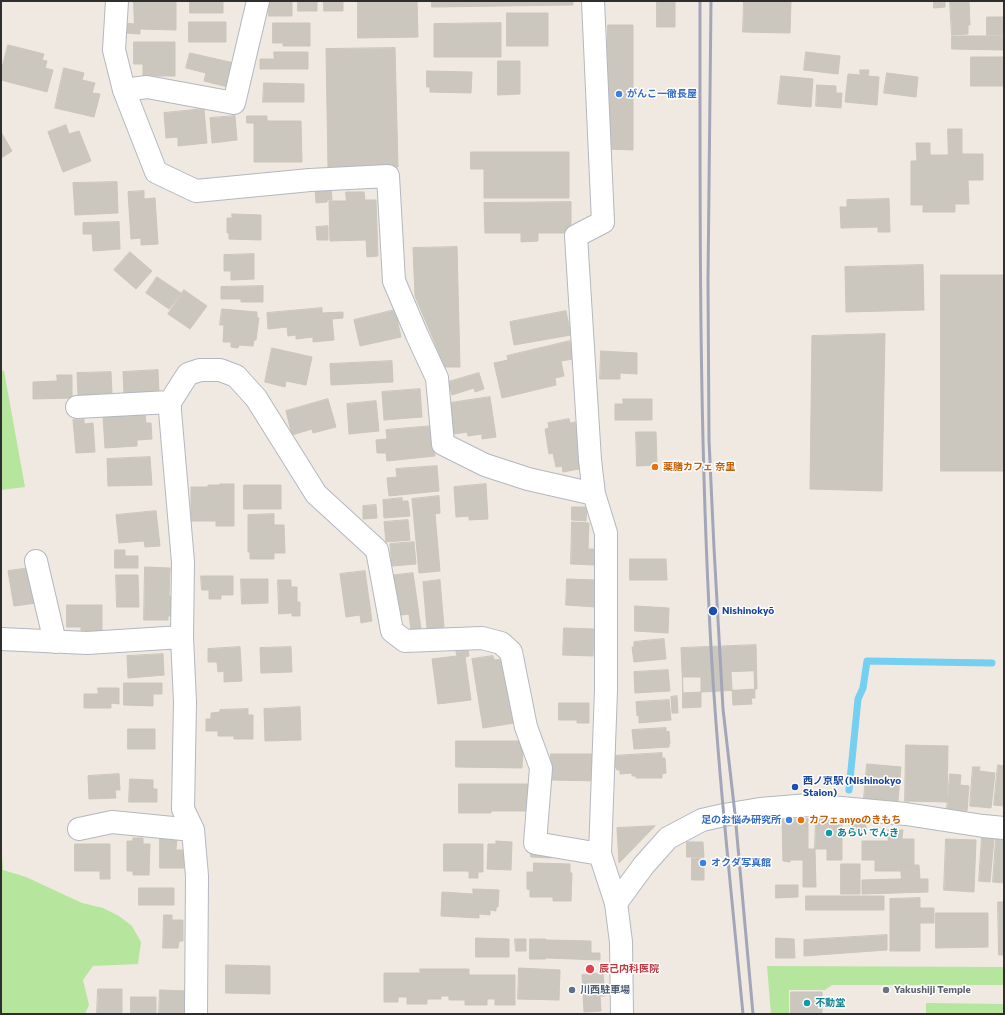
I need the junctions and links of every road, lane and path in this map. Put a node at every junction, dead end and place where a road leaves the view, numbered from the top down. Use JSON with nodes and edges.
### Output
{"nodes":[{"id":1,"x":116,"y":1,"type":"edge"},
{"id":2,"x":258,"y":1,"type":"edge"},
{"id":3,"x":593,"y":1,"type":"edge"},
{"id":4,"x":124,"y":90,"type":"junction"},
{"id":5,"x":170,"y":402,"type":"junction"},
{"id":6,"x":77,"y":406,"type":"dead end"},
{"id":7,"x":594,"y":494,"type":"junction"},
{"id":8,"x":36,"y":561,"type":"dead end"},
{"id":9,"x":182,"y":637,"type":"junction"},
{"id":10,"x":1,"y":639,"type":"edge"},
{"id":11,"x":55,"y":642,"type":"junction"},
{"id":12,"x":1004,"y":828,"type":"edge"},
{"id":13,"x":79,"y":829,"type":"dead end"},
{"id":14,"x":193,"y":830,"type":"junction"},
{"id":15,"x":600,"y":854,"type":"junction"},
{"id":16,"x":616,"y":903,"type":"junction"},
{"id":17,"x":196,"y":1014,"type":"edge"},
{"id":18,"x":622,"y":1014,"type":"edge"}],
"edges":[{"from":1,"to":4,"type":"street"},
{"from":2,"to":4,"type":"street"},
{"from":3,"to":7,"type":"street"},
{"from":4,"to":7,"type":"street"},
{"from":5,"to":6,"type":"street"},
{"from":5,"to":9,"type":"street"},
{"from":5,"to":15,"type":"street"},
{"from":7,"to":15,"type":"street"},
{"from":8,"to":11,"type":"street"},
{"from":9,"to":11,"type":"street"},
{"from":9,"to":14,"type":"street"},
{"from":10,"to":11,"type":"street"},
{"from":12,"to":16,"type":"street"},
{"from":13,"to":14,"type":"street"},
{"from":14,"to":17,"type":"street"},
{"from":15,"to":16,"type":"street"},
{"from":16,"to":18,"type":"street"}]}
